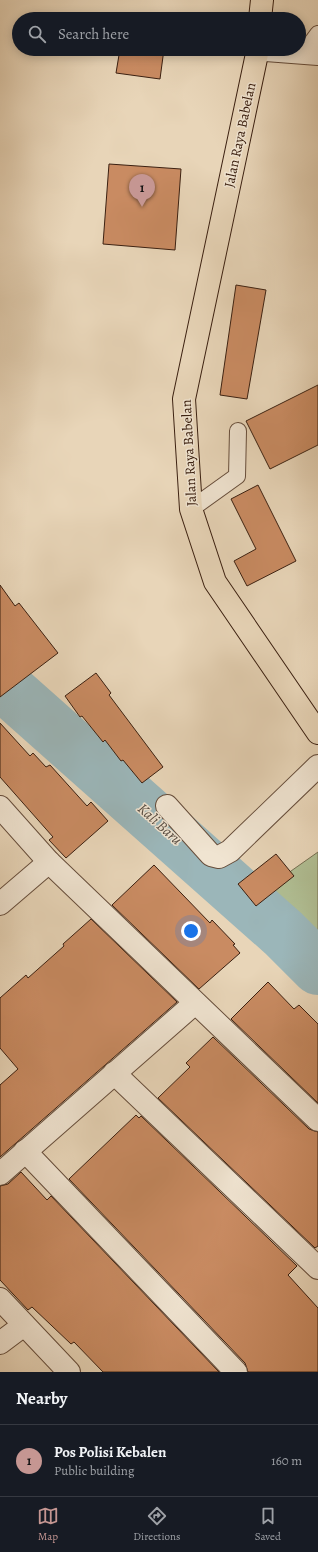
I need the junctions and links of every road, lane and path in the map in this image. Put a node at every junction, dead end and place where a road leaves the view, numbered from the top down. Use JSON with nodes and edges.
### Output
{"nodes":[{"id":1,"x":262,"y":0,"type":"edge"},
{"id":2,"x":261,"y":12,"type":"edge"},
{"id":3,"x":318,"y":34,"type":"edge"},
{"id":4,"x":311,"y":53,"type":"edge"},
{"id":5,"x":257,"y":56,"type":"edge"},
{"id":6,"x":238,"y":431,"type":"dead end"},
{"id":7,"x":191,"y":509,"type":"junction"},
{"id":8,"x":318,"y":733,"type":"edge"},
{"id":9,"x":318,"y":766,"type":"edge"},
{"id":10,"x":167,"y":806,"type":"dead end"},
{"id":11,"x":0,"y":807,"type":"edge"},
{"id":12,"x":49,"y":862,"type":"junction"},
{"id":13,"x":0,"y":904,"type":"edge"},
{"id":14,"x":195,"y":1002,"type":"junction"},
{"id":15,"x":114,"y":1073,"type":"junction"},
{"id":16,"x":318,"y":1120,"type":"edge"},
{"id":17,"x":25,"y":1151,"type":"junction"},
{"id":18,"x":0,"y":1174,"type":"edge"},
{"id":19,"x":318,"y":1268,"type":"edge"},
{"id":20,"x":0,"y":1299,"type":"edge"},
{"id":21,"x":24,"y":1325,"type":"junction"},
{"id":22,"x":0,"y":1343,"type":"edge"},
{"id":23,"x":69,"y":1372,"type":"edge"},
{"id":24,"x":236,"y":1372,"type":"edge"}],
"edges":[{"from":1,"to":2,"type":"main road"},
{"from":3,"to":4,"type":"lane"},
{"from":5,"to":7,"type":"main road","name":"Jalan Raya Babelan"},
{"from":6,"to":7,"type":"lane"},
{"from":7,"to":8,"type":"main road","name":"Jalan Raya Babelan"},
{"from":9,"to":10,"type":"street"},
{"from":11,"to":12,"type":"street"},
{"from":12,"to":13,"type":"street"},
{"from":12,"to":14,"type":"street"},
{"from":14,"to":15,"type":"street"},
{"from":14,"to":16,"type":"street"},
{"from":15,"to":17,"type":"street"},
{"from":15,"to":19,"type":"street"},
{"from":17,"to":18,"type":"street"},
{"from":17,"to":24,"type":"street"},
{"from":20,"to":21,"type":"street"},
{"from":21,"to":22,"type":"street"},
{"from":21,"to":23,"type":"street"}]}
